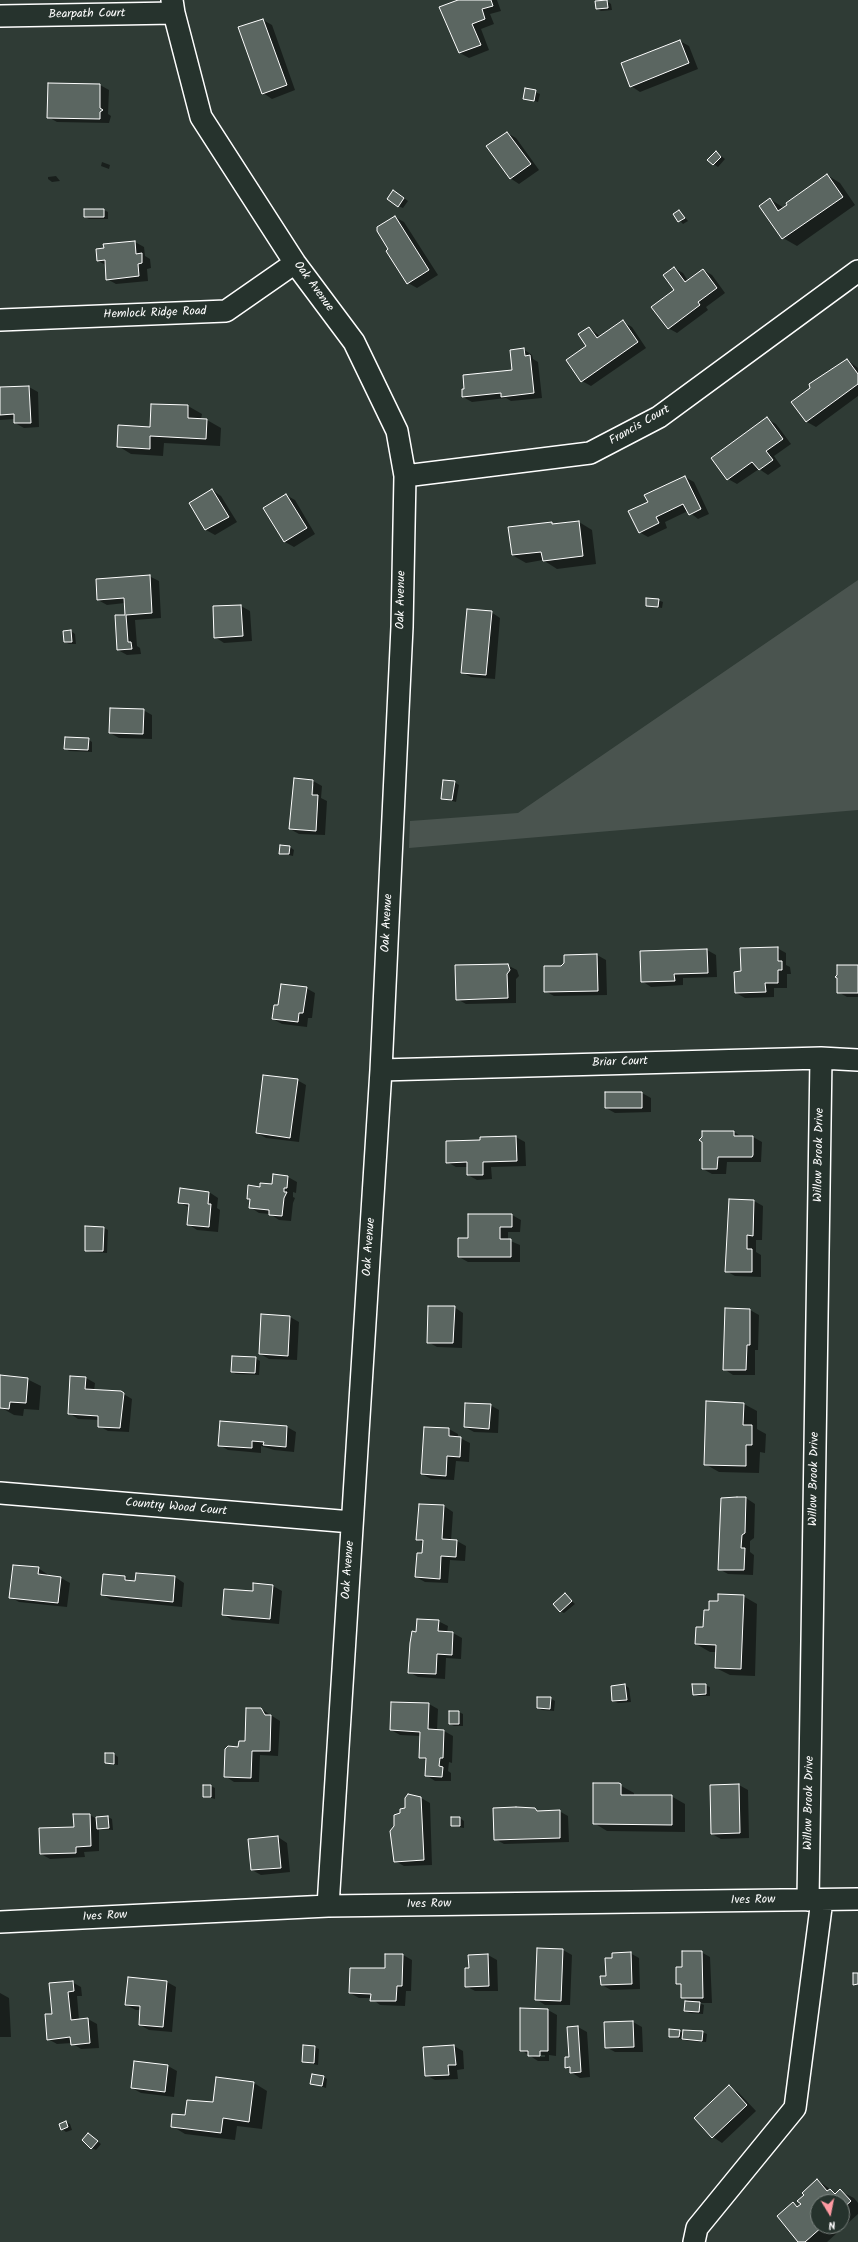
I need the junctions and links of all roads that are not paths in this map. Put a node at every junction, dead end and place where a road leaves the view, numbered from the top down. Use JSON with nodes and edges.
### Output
{"nodes":[{"id":1,"x":173,"y":6,"type":"edge"},
{"id":2,"x":0,"y":16,"type":"edge"},
{"id":3,"x":295,"y":263,"type":"junction"},
{"id":4,"x":858,"y":271,"type":"edge"},
{"id":5,"x":0,"y":320,"type":"edge"},
{"id":6,"x":404,"y":476,"type":"junction"},
{"id":7,"x":821,"y":1058,"type":"junction"},
{"id":8,"x":858,"y":1060,"type":"edge"},
{"id":9,"x":382,"y":1070,"type":"junction"},
{"id":10,"x":0,"y":1493,"type":"edge"},
{"id":11,"x":352,"y":1522,"type":"junction"},
{"id":12,"x":858,"y":1899,"type":"edge"},
{"id":13,"x":815,"y":1900,"type":"junction"},
{"id":14,"x":328,"y":1906,"type":"junction"},
{"id":15,"x":0,"y":1922,"type":"edge"},
{"id":16,"x":694,"y":2242,"type":"edge"}],
"edges":[{"from":1,"to":2,"type":"street","name":"Bearpath Court"},
{"from":1,"to":3,"type":"street","name":"Oak Avenue"},
{"from":3,"to":5,"type":"street","name":"Hemlock Ridge Road"},
{"from":3,"to":6,"type":"street","name":"Oak Avenue"},
{"from":4,"to":6,"type":"street","name":"Francis Court"},
{"from":6,"to":9,"type":"street","name":"Oak Avenue"},
{"from":7,"to":8,"type":"street","name":"Briar Court"},
{"from":7,"to":9,"type":"street","name":"Briar Court"},
{"from":7,"to":13,"type":"street","name":"Willow Brook Drive"},
{"from":9,"to":11,"type":"street","name":"Oak Avenue"},
{"from":10,"to":11,"type":"street","name":"Country Wood Court"},
{"from":11,"to":14,"type":"street","name":"Oak Avenue"},
{"from":12,"to":13,"type":"street","name":"Ives Row"},
{"from":13,"to":14,"type":"street","name":"Ives Row"},
{"from":13,"to":16,"type":"street","name":"Willow Brook Drive"},
{"from":14,"to":15,"type":"street","name":"Ives Row"}]}
